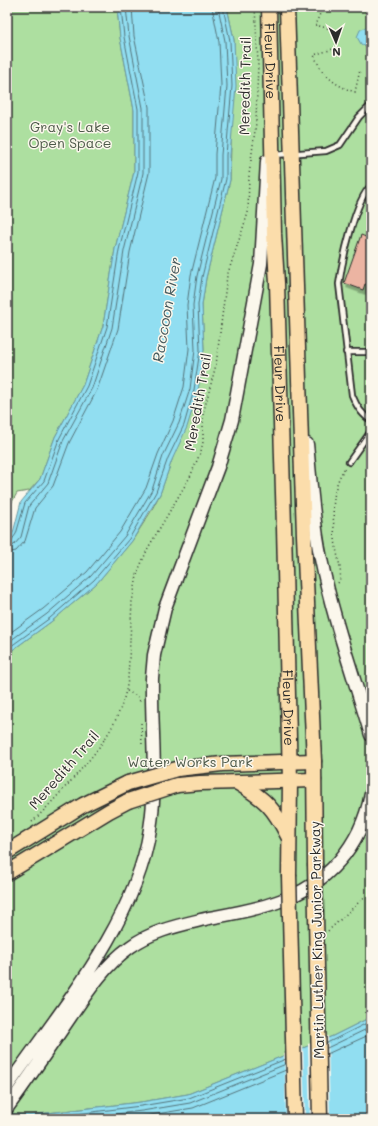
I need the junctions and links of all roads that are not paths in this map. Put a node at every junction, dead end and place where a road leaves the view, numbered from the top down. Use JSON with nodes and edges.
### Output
{"nodes":[{"id":1,"x":269,"y":7,"type":"edge"},
{"id":2,"x":288,"y":7,"type":"edge"},
{"id":3,"x":271,"y":70,"type":"junction"},
{"id":4,"x":371,"y":105,"type":"edge"},
{"id":5,"x":292,"y":154,"type":"junction"},
{"id":6,"x":272,"y":156,"type":"junction"},
{"id":7,"x":371,"y":186,"type":"edge"},
{"id":8,"x":346,"y":352,"type":"junction"},
{"id":9,"x":371,"y":352,"type":"edge"},
{"id":10,"x":298,"y":356,"type":"junction"},
{"id":11,"x":371,"y":420,"type":"edge"},
{"id":12,"x":371,"y":431,"type":"edge"},
{"id":13,"x":349,"y":462,"type":"road end"},
{"id":14,"x":371,"y":735,"type":"edge"},
{"id":15,"x":314,"y":761,"type":"junction"},
{"id":16,"x":289,"y":762,"type":"junction"},
{"id":17,"x":314,"y":780,"type":"junction"},
{"id":18,"x":290,"y":781,"type":"junction"},
{"id":19,"x":238,"y":782,"type":"junction"},
{"id":20,"x":371,"y":794,"type":"edge"},
{"id":21,"x":290,"y":838,"type":"junction"},
{"id":22,"x":7,"y":852,"type":"edge"},
{"id":23,"x":7,"y":873,"type":"edge"},
{"id":24,"x":79,"y":994,"type":"junction"},
{"id":25,"x":7,"y":1087,"type":"edge"},
{"id":26,"x":7,"y":1108,"type":"edge"},
{"id":27,"x":295,"y":1119,"type":"edge"},
{"id":28,"x":320,"y":1119,"type":"edge"}],
"edges":[{"from":1,"to":3,"type":"main road","name":"Fleur Drive"},
{"from":2,"to":5,"type":"main road","name":"Fleur Drive"},
{"from":3,"to":6,"type":"main road","name":"Fleur Drive"},
{"from":3,"to":24,"type":"main road"},
{"from":4,"to":5,"type":"lane"},
{"from":5,"to":6,"type":"lane"},
{"from":5,"to":10,"type":"main road","name":"Fleur Drive"},
{"from":6,"to":16,"type":"main road","name":"Fleur Drive"},
{"from":7,"to":8,"type":"lane"},
{"from":8,"to":9,"type":"lane"},
{"from":8,"to":11,"type":"lane"},
{"from":10,"to":14,"type":"main road"},
{"from":10,"to":15,"type":"main road","name":"Fleur Drive"},
{"from":12,"to":13,"type":"lane"},
{"from":15,"to":16,"type":"main road"},
{"from":15,"to":17,"type":"main road","name":"Martin Luther King Junior Parkway"},
{"from":16,"to":18,"type":"main road","name":"Martin Luther King Junior Parkway"},
{"from":16,"to":22,"type":"main road","bridge":true},
{"from":17,"to":18,"type":"main road"},
{"from":17,"to":28,"type":"main road","name":"Martin Luther King Junior Parkway","bridge":true},
{"from":18,"to":19,"type":"main road"},
{"from":18,"to":21,"type":"main road","name":"Martin Luther King Junior Parkway"},
{"from":19,"to":21,"type":"main road"},
{"from":19,"to":23,"type":"main road","bridge":true},
{"from":20,"to":24,"type":"main road"},
{"from":21,"to":27,"type":"main road","name":"Martin Luther King Junior Parkway","bridge":true},
{"from":24,"to":25,"type":"main road"},
{"from":24,"to":26,"type":"main road"}]}
